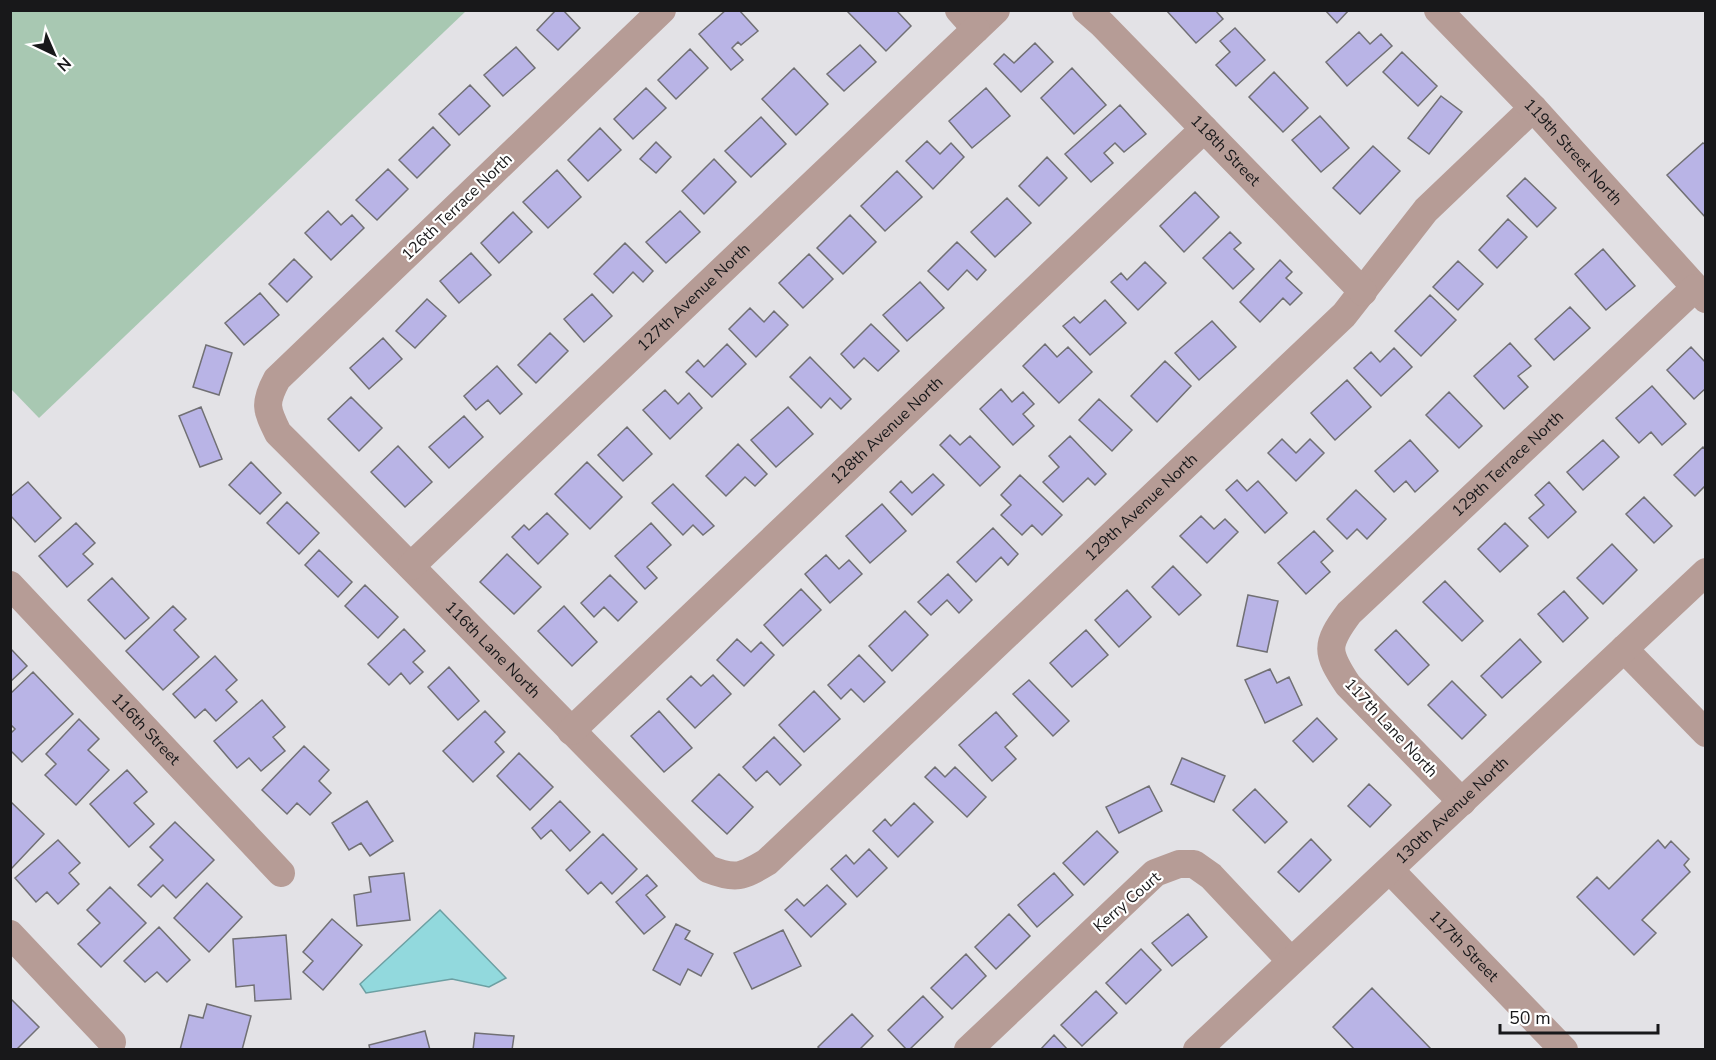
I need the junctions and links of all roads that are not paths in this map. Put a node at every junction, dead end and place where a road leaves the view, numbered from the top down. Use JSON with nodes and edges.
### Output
{"nodes":[{"id":1,"x":662,"y":10,"type":"edge"},
{"id":2,"x":1086,"y":10,"type":"edge"},
{"id":3,"x":1438,"y":10,"type":"edge"},
{"id":4,"x":977,"y":16,"type":"edge"},
{"id":5,"x":1533,"y":108,"type":"junction"},
{"id":6,"x":1204,"y":129,"type":"junction"},
{"id":7,"x":1364,"y":292,"type":"junction"},
{"id":8,"x":1700,"y":293,"type":"edge"},
{"id":9,"x":267,"y":412,"type":"joint"},
{"id":10,"x":411,"y":566,"type":"junction"},
{"id":11,"x":1706,"y":572,"type":"edge"},
{"id":12,"x":10,"y":585,"type":"edge"},
{"id":13,"x":1330,"y":648,"type":"joint"},
{"id":14,"x":1624,"y":649,"type":"junction"},
{"id":15,"x":571,"y":731,"type":"junction"},
{"id":16,"x":1706,"y":733,"type":"edge"},
{"id":17,"x":1462,"y":802,"type":"junction"},
{"id":18,"x":1390,"y":870,"type":"junction"},
{"id":19,"x":281,"y":873,"type":"dead end"},
{"id":20,"x":727,"y":876,"type":"joint"},
{"id":21,"x":10,"y":934,"type":"edge"},
{"id":22,"x":1290,"y":960,"type":"junction"},
{"id":23,"x":112,"y":1042,"type":"dead end"},
{"id":24,"x":968,"y":1050,"type":"edge"},
{"id":25,"x":1197,"y":1050,"type":"edge"},
{"id":26,"x":1564,"y":1050,"type":"edge"}],
"edges":[{"from":1,"to":9,"type":"street","name":"126th Terrace North"},
{"from":2,"to":6,"type":"street","name":"118th Street"},
{"from":3,"to":5,"type":"street","name":"119th Street North"},
{"from":4,"to":10,"type":"street","name":"127th Avenue North"},
{"from":5,"to":7,"type":"street","name":"129th Avenue North"},
{"from":5,"to":8,"type":"street","name":"119th Street North"},
{"from":6,"to":7,"type":"street","name":"118th Street"},
{"from":6,"to":15,"type":"street","name":"128th Avenue North"},
{"from":7,"to":20,"type":"street","name":"129th Avenue North"},
{"from":8,"to":13,"type":"street","name":"129th Terrace North"},
{"from":9,"to":10,"type":"street","name":"116th Lane North"},
{"from":10,"to":15,"type":"street","name":"116th Lane North"},
{"from":11,"to":14,"type":"street","name":"130th Avenue North"},
{"from":12,"to":19,"type":"street","name":"116th Street"},
{"from":13,"to":17,"type":"street","name":"117th Lane North"},
{"from":14,"to":16,"type":"street"},
{"from":14,"to":17,"type":"street","name":"130th Avenue North"},
{"from":15,"to":20,"type":"street","name":"116th Lane North"},
{"from":17,"to":18,"type":"street","name":"130th Avenue North"},
{"from":18,"to":22,"type":"street","name":"130th Avenue North"},
{"from":18,"to":26,"type":"street","name":"117th Street"},
{"from":21,"to":23,"type":"street"},
{"from":22,"to":24,"type":"street","name":"Kerry Court"},
{"from":22,"to":25,"type":"street","name":"130th Avenue North"}]}
